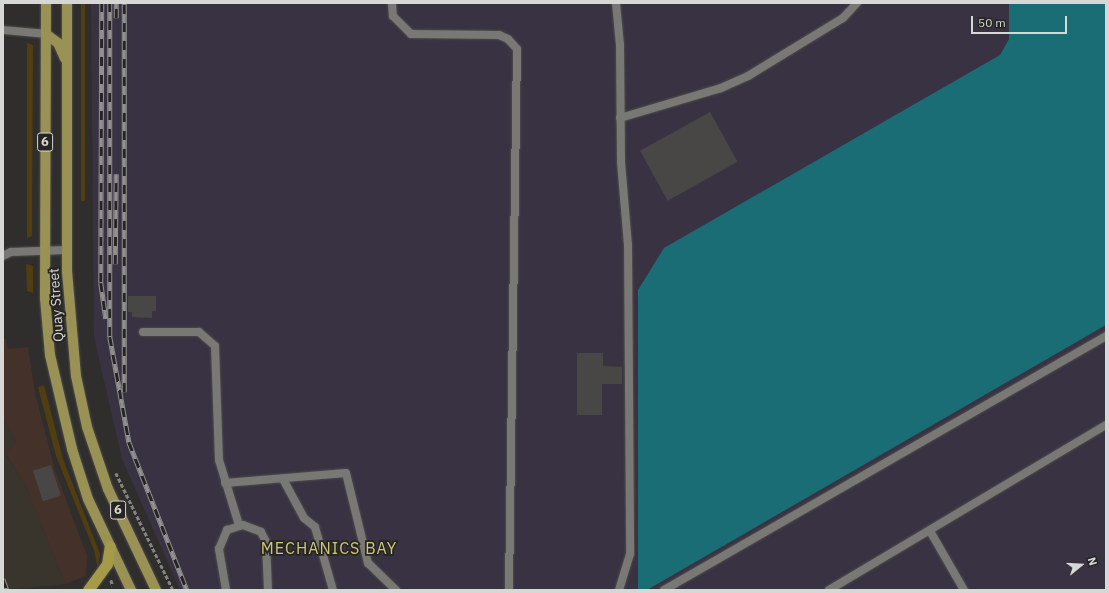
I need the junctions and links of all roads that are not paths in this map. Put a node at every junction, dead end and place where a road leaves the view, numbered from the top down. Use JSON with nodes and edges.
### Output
{"nodes":[{"id":1,"x":46,"y":3,"type":"edge"},
{"id":2,"x":67,"y":3,"type":"edge"},
{"id":3,"x":392,"y":3,"type":"edge"},
{"id":4,"x":616,"y":3,"type":"edge"},
{"id":5,"x":857,"y":3,"type":"edge"},
{"id":6,"x":3,"y":30,"type":"edge"},
{"id":7,"x":46,"y":34,"type":"junction"},
{"id":8,"x":67,"y":63,"type":"junction"},
{"id":9,"x":620,"y":118,"type":"junction"},
{"id":10,"x":45,"y":250,"type":"junction"},
{"id":11,"x":66,"y":250,"type":"junction"},
{"id":12,"x":3,"y":256,"type":"edge"},
{"id":13,"x":143,"y":332,"type":"dead end"},
{"id":14,"x":1106,"y":336,"type":"edge"},
{"id":15,"x":1106,"y":425,"type":"edge"},
{"id":16,"x":283,"y":479,"type":"junction"},
{"id":17,"x":225,"y":483,"type":"junction"},
{"id":18,"x":239,"y":525,"type":"junction"},
{"id":19,"x":930,"y":531,"type":"junction"},
{"id":20,"x":110,"y":546,"type":"junction"},
{"id":21,"x":88,"y":590,"type":"edge"},
{"id":22,"x":131,"y":590,"type":"edge"},
{"id":23,"x":156,"y":590,"type":"edge"},
{"id":24,"x":226,"y":590,"type":"edge"},
{"id":25,"x":268,"y":590,"type":"edge"},
{"id":26,"x":333,"y":590,"type":"edge"},
{"id":27,"x":396,"y":590,"type":"edge"},
{"id":28,"x":509,"y":590,"type":"edge"},
{"id":29,"x":619,"y":590,"type":"edge"},
{"id":30,"x":664,"y":590,"type":"edge"},
{"id":31,"x":829,"y":590,"type":"edge"},
{"id":32,"x":964,"y":590,"type":"edge"}],
"edges":[{"from":1,"to":7,"type":"main road","name":"Quay Street","number":"6"},
{"from":2,"to":8,"type":"main road","name":"Quay Street","number":"6"},
{"from":3,"to":28,"type":"lane"},
{"from":4,"to":9,"type":"lane"},
{"from":5,"to":9,"type":"lane"},
{"from":6,"to":7,"type":"lane"},
{"from":7,"to":8,"type":"main road"},
{"from":7,"to":10,"type":"main road","name":"Quay Street","number":"6"},
{"from":8,"to":11,"type":"main road","name":"Quay Street","number":"6"},
{"from":9,"to":29,"type":"lane"},
{"from":10,"to":11,"type":"lane"},
{"from":10,"to":12,"type":"lane"},
{"from":10,"to":20,"type":"main road","name":"Quay Street","number":"6"},
{"from":11,"to":23,"type":"main road","name":"Quay Street","number":"6"},
{"from":13,"to":17,"type":"lane"},
{"from":14,"to":30,"type":"lane"},
{"from":15,"to":19,"type":"lane"},
{"from":16,"to":17,"type":"lane"},
{"from":16,"to":26,"type":"lane"},
{"from":16,"to":27,"type":"lane"},
{"from":17,"to":18,"type":"lane"},
{"from":18,"to":24,"type":"lane"},
{"from":18,"to":25,"type":"lane"},
{"from":19,"to":31,"type":"lane"},
{"from":19,"to":32,"type":"lane"},
{"from":20,"to":21,"type":"highway"},
{"from":20,"to":22,"type":"main road","name":"Quay Street","number":"6"}]}
